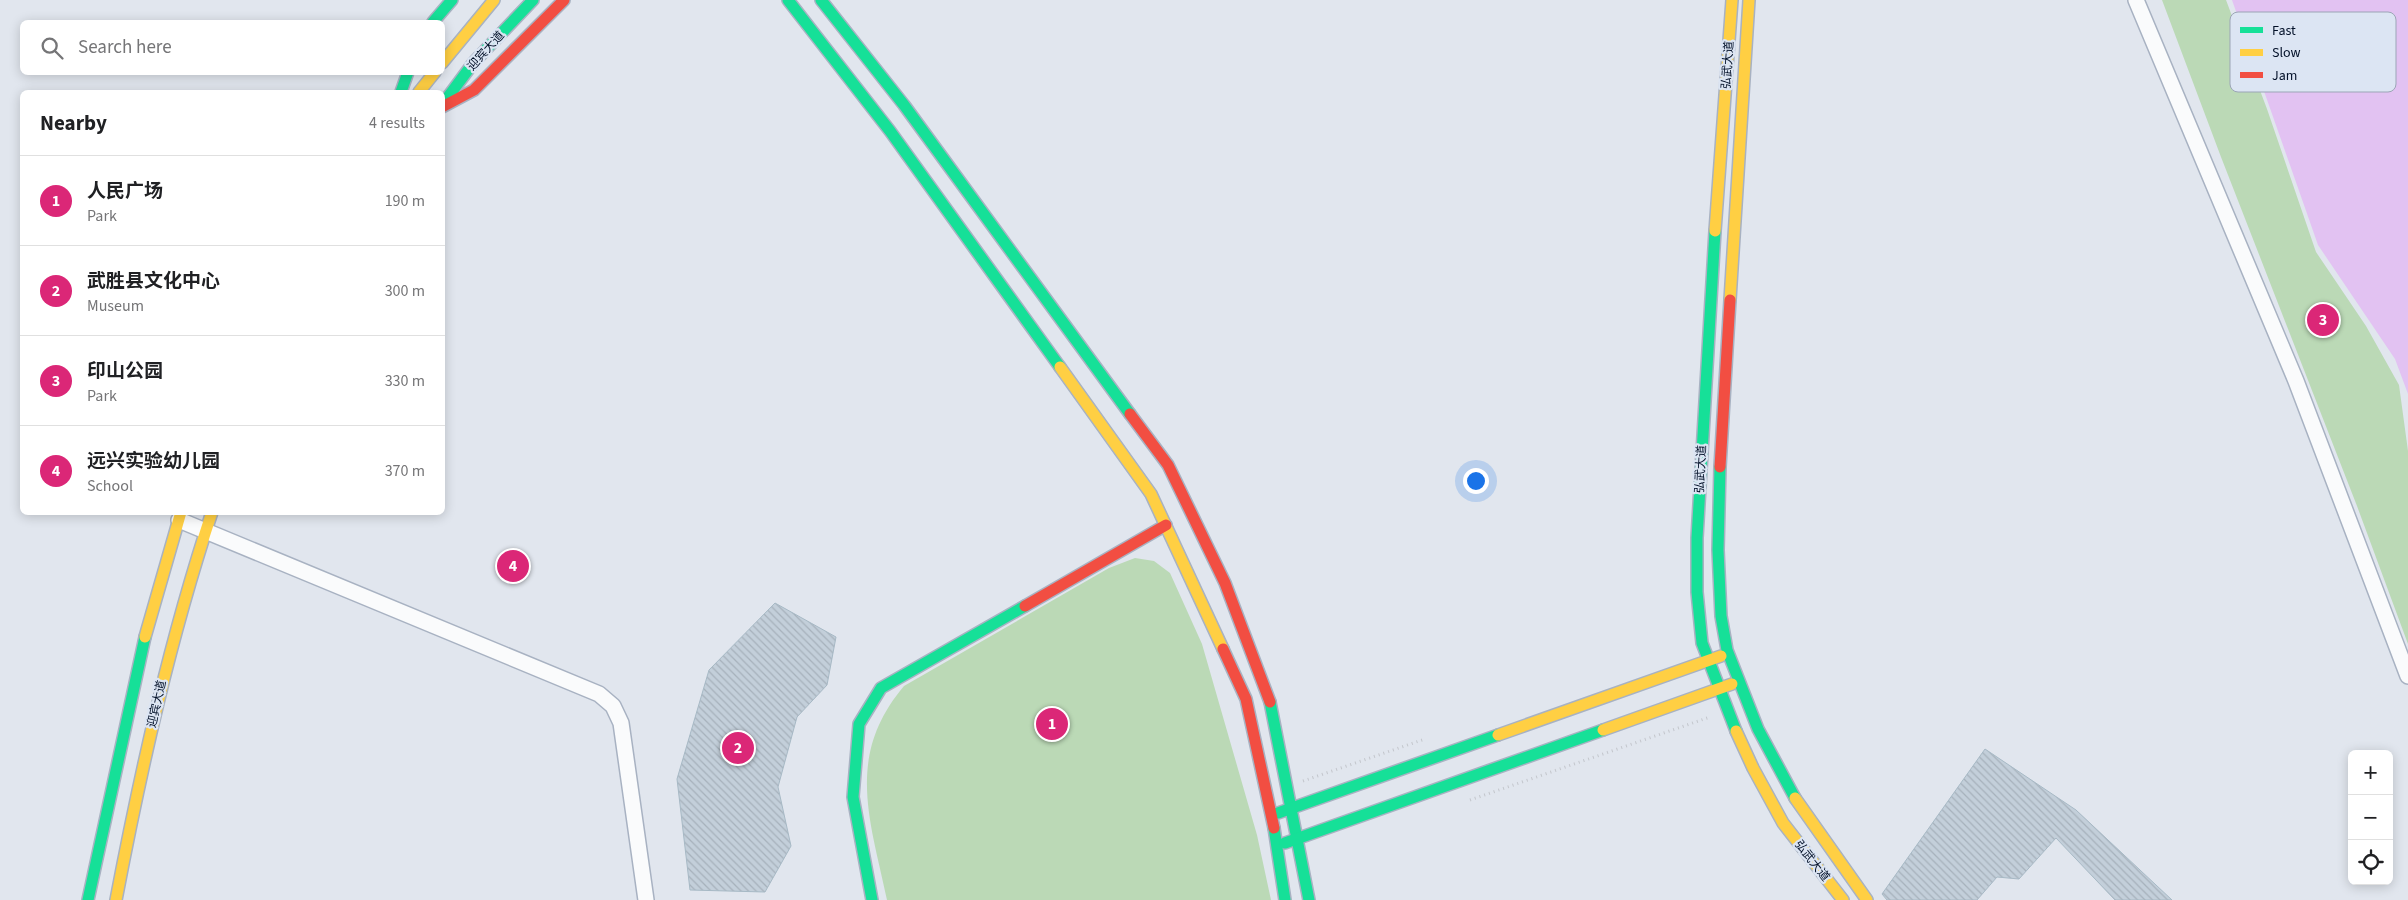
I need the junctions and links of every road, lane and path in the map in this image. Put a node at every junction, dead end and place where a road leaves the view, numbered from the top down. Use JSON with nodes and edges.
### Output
{"nodes":[{"id":1,"x":452,"y":0,"type":"edge"},
{"id":2,"x":494,"y":0,"type":"edge"},
{"id":3,"x":533,"y":0,"type":"edge"},
{"id":4,"x":564,"y":0,"type":"edge"},
{"id":5,"x":788,"y":0,"type":"edge"},
{"id":6,"x":821,"y":0,"type":"edge"},
{"id":7,"x":1732,"y":0,"type":"edge"},
{"id":8,"x":1749,"y":0,"type":"edge"},
{"id":9,"x":2136,"y":0,"type":"edge"},
{"id":10,"x":435,"y":20,"type":"edge"},
{"id":11,"x":445,"y":59,"type":"edge"},
{"id":12,"x":407,"y":75,"type":"edge"},
{"id":13,"x":433,"y":75,"type":"edge"},
{"id":14,"x":402,"y":90,"type":"edge"},
{"id":15,"x":421,"y":90,"type":"edge"},
{"id":16,"x":445,"y":102,"type":"edge"},
{"id":17,"x":445,"y":104,"type":"edge"},
{"id":18,"x":211,"y":515,"type":"edge"},
{"id":19,"x":180,"y":516,"type":"edge"},
{"id":20,"x":1166,"y":524,"type":"junction"},
{"id":21,"x":205,"y":531,"type":"junction"},
{"id":22,"x":1728,"y":654,"type":"junction"},
{"id":23,"x":1708,"y":661,"type":"junction"},
{"id":24,"x":2408,"y":676,"type":"edge"},
{"id":25,"x":1738,"y":682,"type":"junction"},
{"id":26,"x":1719,"y":689,"type":"junction"},
{"id":27,"x":1728,"y":711,"type":"junction"},
{"id":28,"x":1468,"y":800,"type":"dead end"},
{"id":29,"x":1291,"y":809,"type":"junction"},
{"id":30,"x":1270,"y":815,"type":"junction"},
{"id":31,"x":1298,"y":839,"type":"junction"},
{"id":32,"x":1278,"y":846,"type":"junction"},
{"id":33,"x":88,"y":900,"type":"edge"},
{"id":34,"x":116,"y":900,"type":"edge"},
{"id":35,"x":646,"y":900,"type":"edge"},
{"id":36,"x":872,"y":900,"type":"edge"},
{"id":37,"x":1285,"y":900,"type":"edge"},
{"id":38,"x":1309,"y":900,"type":"edge"},
{"id":39,"x":1843,"y":900,"type":"edge"},
{"id":40,"x":1867,"y":900,"type":"edge"}],
"edges":[{"from":1,"to":10,"type":"main road"},
{"from":2,"to":11,"type":"main road","name":"迎宾大道"},
{"from":3,"to":16,"type":"main road","name":"迎宾大道"},
{"from":4,"to":17,"type":"main road"},
{"from":5,"to":20,"type":"main road"},
{"from":6,"to":29,"type":"main road"},
{"from":7,"to":23,"type":"main road","name":"弘武大道"},
{"from":8,"to":22,"type":"main road","name":"弘武大道"},
{"from":9,"to":24,"type":"street"},
{"from":12,"to":14,"type":"main road"},
{"from":13,"to":15,"type":"main road"},
{"from":18,"to":21,"type":"main road","name":"迎宾大道"},
{"from":19,"to":21,"type":"street"},
{"from":19,"to":33,"type":"main road"},
{"from":20,"to":30,"type":"main road"},
{"from":20,"to":36,"type":"main road"},
{"from":21,"to":34,"type":"main road","name":"迎宾大道"},
{"from":21,"to":35,"type":"street"},
{"from":22,"to":23,"type":"main road"},
{"from":22,"to":25,"type":"main road","name":"弘武大道"},
{"from":23,"to":26,"type":"main road","name":"弘武大道"},
{"from":23,"to":29,"type":"main road"},
{"from":25,"to":26,"type":"main road"},
{"from":25,"to":40,"type":"main road","name":"弘武大道"},
{"from":26,"to":27,"type":"main road","name":"弘武大道"},
{"from":26,"to":31,"type":"main road"},
{"from":27,"to":28,"type":"path"},
{"from":27,"to":39,"type":"main road","name":"弘武大道"},
{"from":29,"to":30,"type":"main road"},
{"from":29,"to":31,"type":"main road"},
{"from":30,"to":32,"type":"main road"},
{"from":31,"to":32,"type":"main road"},
{"from":31,"to":38,"type":"main road"},
{"from":32,"to":37,"type":"main road"}]}
